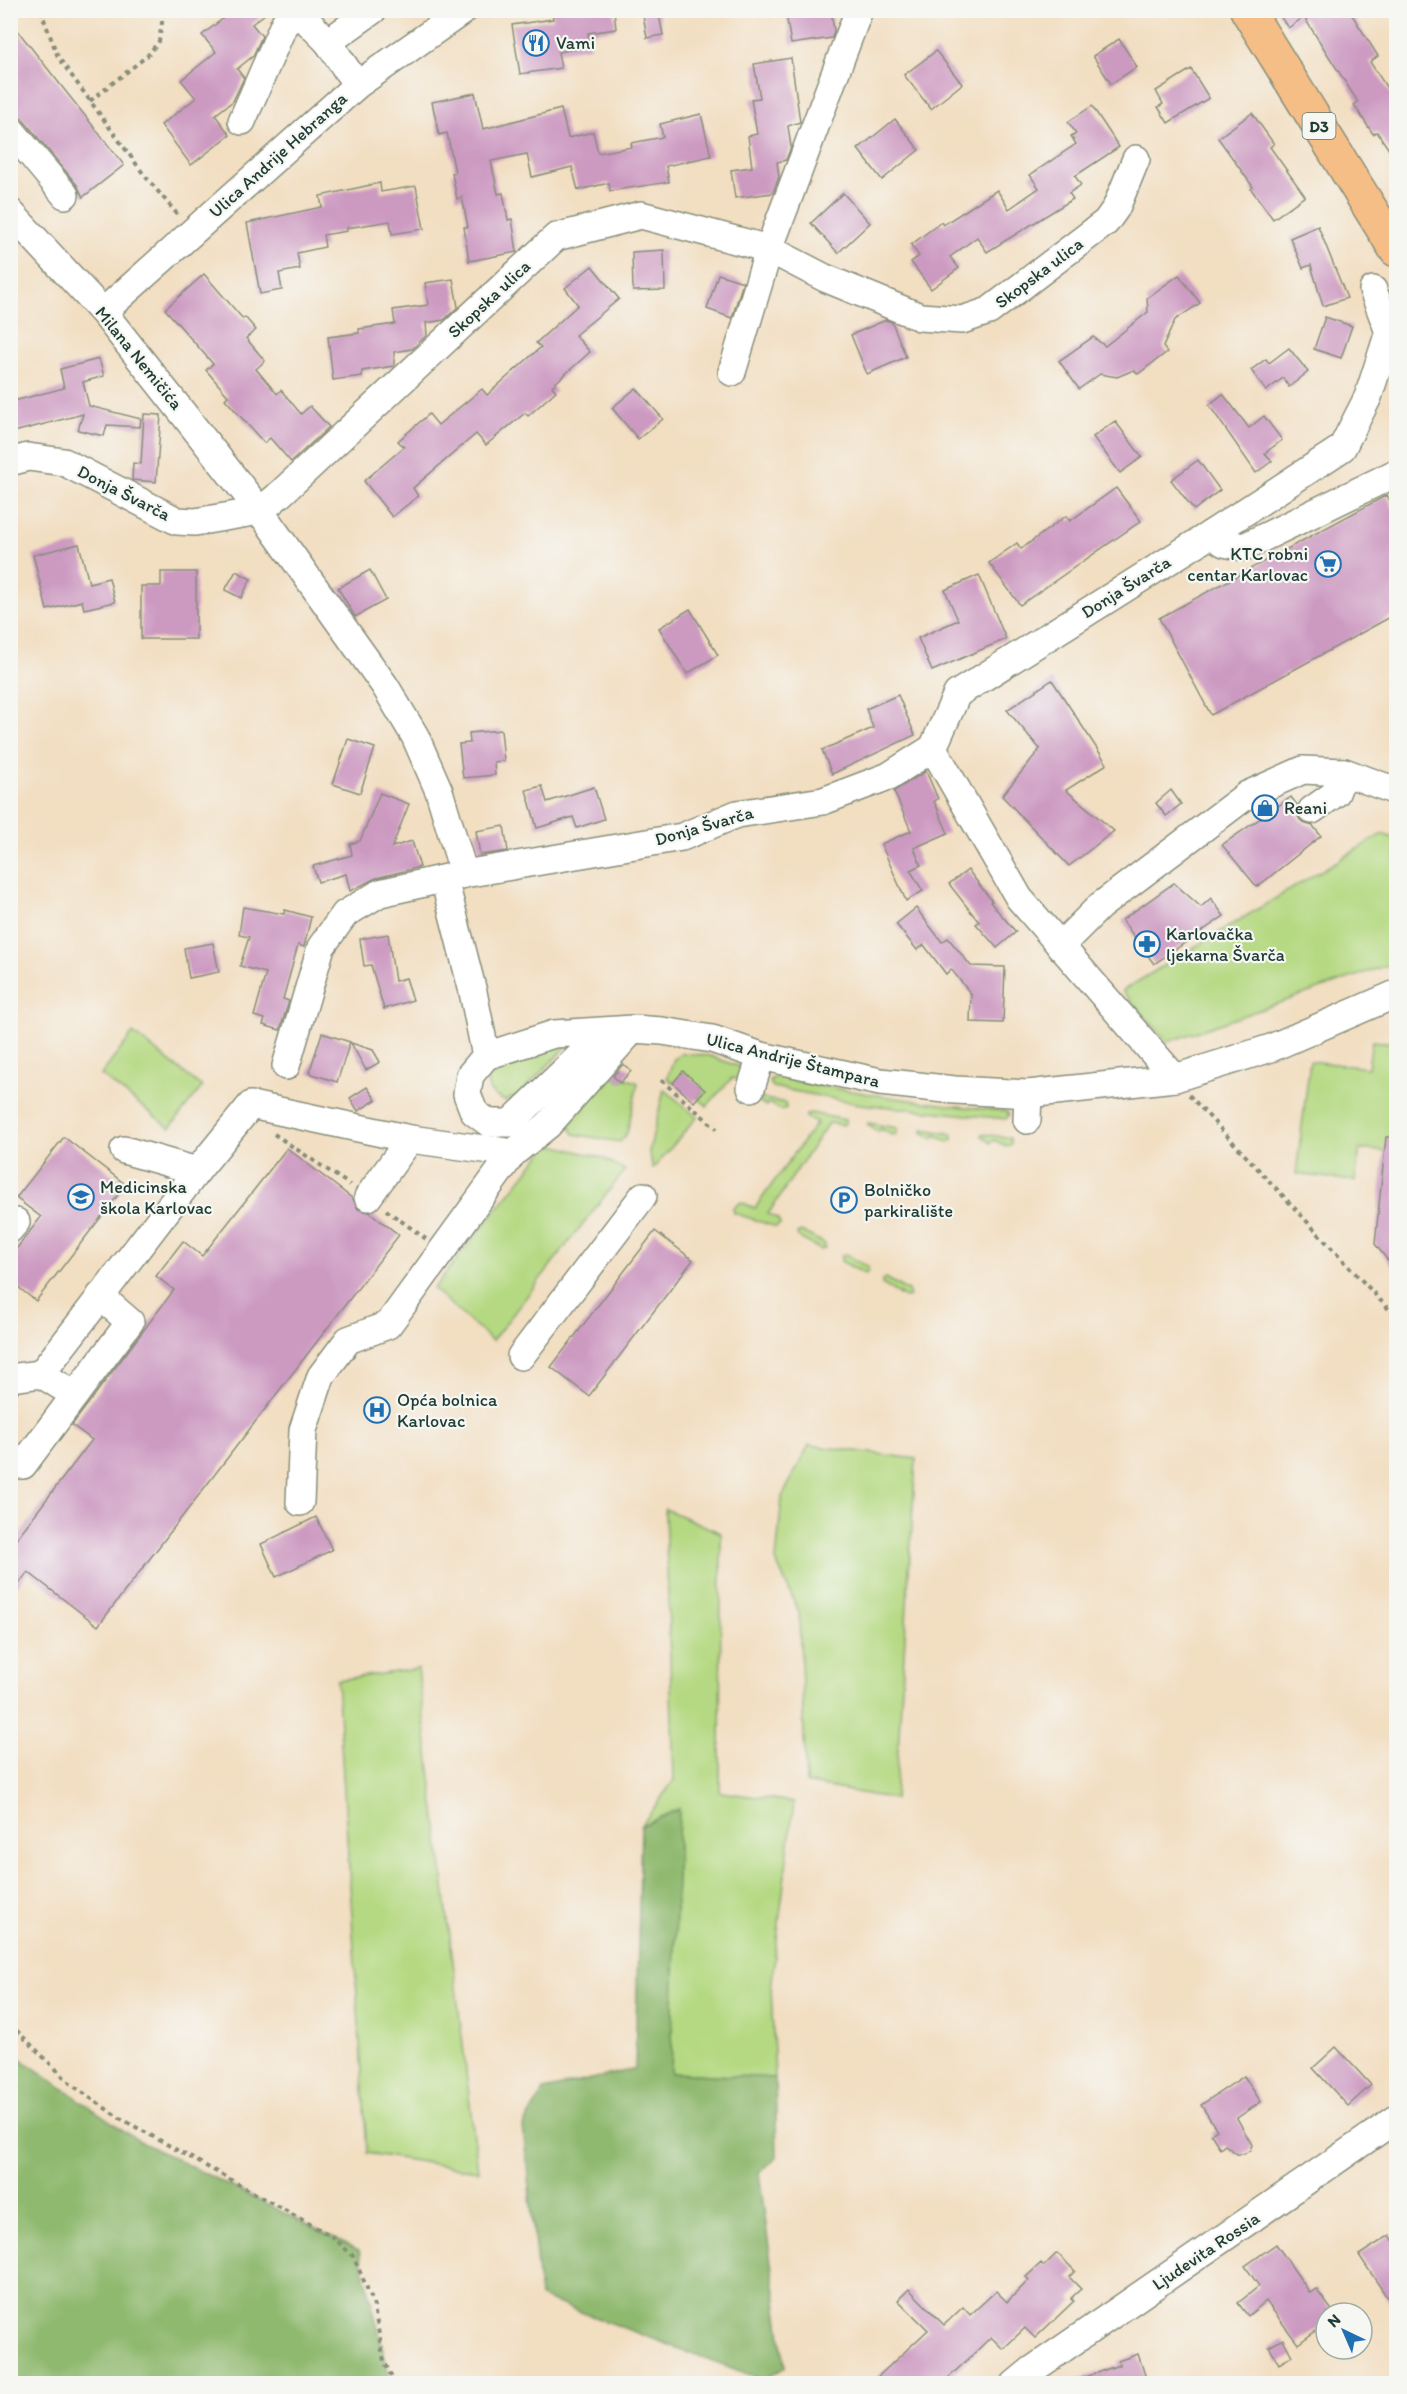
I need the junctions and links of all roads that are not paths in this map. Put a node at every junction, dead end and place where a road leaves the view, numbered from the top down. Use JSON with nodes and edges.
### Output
{"nodes":[{"id":1,"x":374,"y":10,"type":"edge"},
{"id":2,"x":464,"y":10,"type":"edge"},
{"id":3,"x":859,"y":10,"type":"edge"},
{"id":4,"x":1247,"y":10,"type":"edge"},
{"id":5,"x":328,"y":42,"type":"junction"},
{"id":6,"x":357,"y":85,"type":"junction"},
{"id":7,"x":242,"y":122,"type":"dead end"},
{"id":8,"x":10,"y":129,"type":"edge"},
{"id":9,"x":1136,"y":159,"type":"dead end"},
{"id":10,"x":65,"y":195,"type":"dead end"},
{"id":11,"x":10,"y":212,"type":"edge"},
{"id":12,"x":769,"y":249,"type":"junction"},
{"id":13,"x":1396,"y":250,"type":"edge"},
{"id":14,"x":1374,"y":290,"type":"dead end"},
{"id":15,"x":103,"y":312,"type":"junction"},
{"id":16,"x":732,"y":372,"type":"dead end"},
{"id":17,"x":10,"y":462,"type":"edge"},
{"id":18,"x":1396,"y":473,"type":"edge"},
{"id":19,"x":260,"y":511,"type":"junction"},
{"id":20,"x":1211,"y":534,"type":"junction"},
{"id":21,"x":933,"y":748,"type":"junction"},
{"id":22,"x":1344,"y":772,"type":"junction"},
{"id":23,"x":1396,"y":791,"type":"edge"},
{"id":24,"x":1312,"y":810,"type":"dead end"},
{"id":25,"x":454,"y":877,"type":"junction"},
{"id":26,"x":1060,"y":946,"type":"junction"},
{"id":27,"x":1396,"y":994,"type":"edge"},
{"id":28,"x":633,"y":1029,"type":"junction"},
{"id":29,"x":606,"y":1031,"type":"junction"},
{"id":30,"x":486,"y":1056,"type":"junction"},
{"id":31,"x":761,"y":1056,"type":"junction"},
{"id":32,"x":286,"y":1066,"type":"dead end"},
{"id":33,"x":1175,"y":1078,"type":"junction"},
{"id":34,"x":751,"y":1088,"type":"dead end"},
{"id":35,"x":1028,"y":1094,"type":"junction"},
{"id":36,"x":1027,"y":1120,"type":"dead end"},
{"id":37,"x":410,"y":1139,"type":"junction"},
{"id":38,"x":124,"y":1150,"type":"dead end"},
{"id":39,"x":513,"y":1153,"type":"junction"},
{"id":40,"x":197,"y":1171,"type":"junction"},
{"id":41,"x":643,"y":1196,"type":"dead end"},
{"id":42,"x":368,"y":1197,"type":"road end"},
{"id":43,"x":99,"y":1296,"type":"junction"},
{"id":44,"x":521,"y":1356,"type":"dead end"},
{"id":45,"x":41,"y":1374,"type":"junction"},
{"id":46,"x":10,"y":1378,"type":"edge"},
{"id":47,"x":75,"y":1395,"type":"junction"},
{"id":48,"x":10,"y":1465,"type":"edge"},
{"id":49,"x":300,"y":1502,"type":"dead end"},
{"id":50,"x":1396,"y":2119,"type":"edge"},
{"id":51,"x":1016,"y":2384,"type":"edge"}],
"edges":[{"from":1,"to":5,"type":"street"},
{"from":2,"to":6,"type":"street","name":"Ulica Andrije Hebranga"},
{"from":3,"to":12,"type":"street"},
{"from":4,"to":13,"type":"main road","number":"D3"},
{"from":5,"to":6,"type":"street"},
{"from":5,"to":7,"type":"street"},
{"from":6,"to":15,"type":"street","name":"Ulica Andrije Hebranga"},
{"from":8,"to":10,"type":"street"},
{"from":9,"to":12,"type":"street","name":"Skopska ulica"},
{"from":11,"to":15,"type":"street","name":"Milana Nemičića"},
{"from":12,"to":16,"type":"street"},
{"from":12,"to":19,"type":"street","name":"Skopska ulica"},
{"from":14,"to":20,"type":"street","name":"Donja Švarča"},
{"from":15,"to":19,"type":"street","name":"Milana Nemičića"},
{"from":17,"to":19,"type":"street","name":"Donja Švarča"},
{"from":18,"to":20,"type":"street"},
{"from":19,"to":25,"type":"street"},
{"from":20,"to":21,"type":"street","name":"Donja Švarča"},
{"from":21,"to":25,"type":"street","name":"Donja Švarča"},
{"from":21,"to":26,"type":"street"},
{"from":22,"to":23,"type":"street"},
{"from":22,"to":24,"type":"street"},
{"from":22,"to":26,"type":"street"},
{"from":25,"to":30,"type":"street"},
{"from":25,"to":32,"type":"street","name":"Donja Švarča"},
{"from":26,"to":33,"type":"street"},
{"from":27,"to":33,"type":"street","name":"Ulica Andrije Štampara"},
{"from":28,"to":29,"type":"street","name":"Ulica Andrije Štampara"},
{"from":28,"to":31,"type":"street","name":"Ulica Andrije Štampara"},
{"from":28,"to":39,"type":"street"},
{"from":29,"to":30,"type":"street","name":"Ulica Andrije Štampara"},
{"from":29,"to":30,"type":"street"},
{"from":31,"to":34,"type":"street"},
{"from":31,"to":35,"type":"street","name":"Ulica Andrije Štampara"},
{"from":33,"to":35,"type":"street","name":"Ulica Andrije Štampara"},
{"from":35,"to":36,"type":"street"},
{"from":37,"to":39,"type":"street"},
{"from":37,"to":40,"type":"street"},
{"from":37,"to":42,"type":"street"},
{"from":38,"to":40,"type":"street"},
{"from":39,"to":49,"type":"street"},
{"from":40,"to":43,"type":"street"},
{"from":41,"to":44,"type":"street"},
{"from":43,"to":45,"type":"street"},
{"from":43,"to":47,"type":"street"},
{"from":45,"to":46,"type":"street"},
{"from":45,"to":47,"type":"street"},
{"from":47,"to":48,"type":"street"},
{"from":50,"to":51,"type":"street","name":"Ljudevita Rossia"}]}
